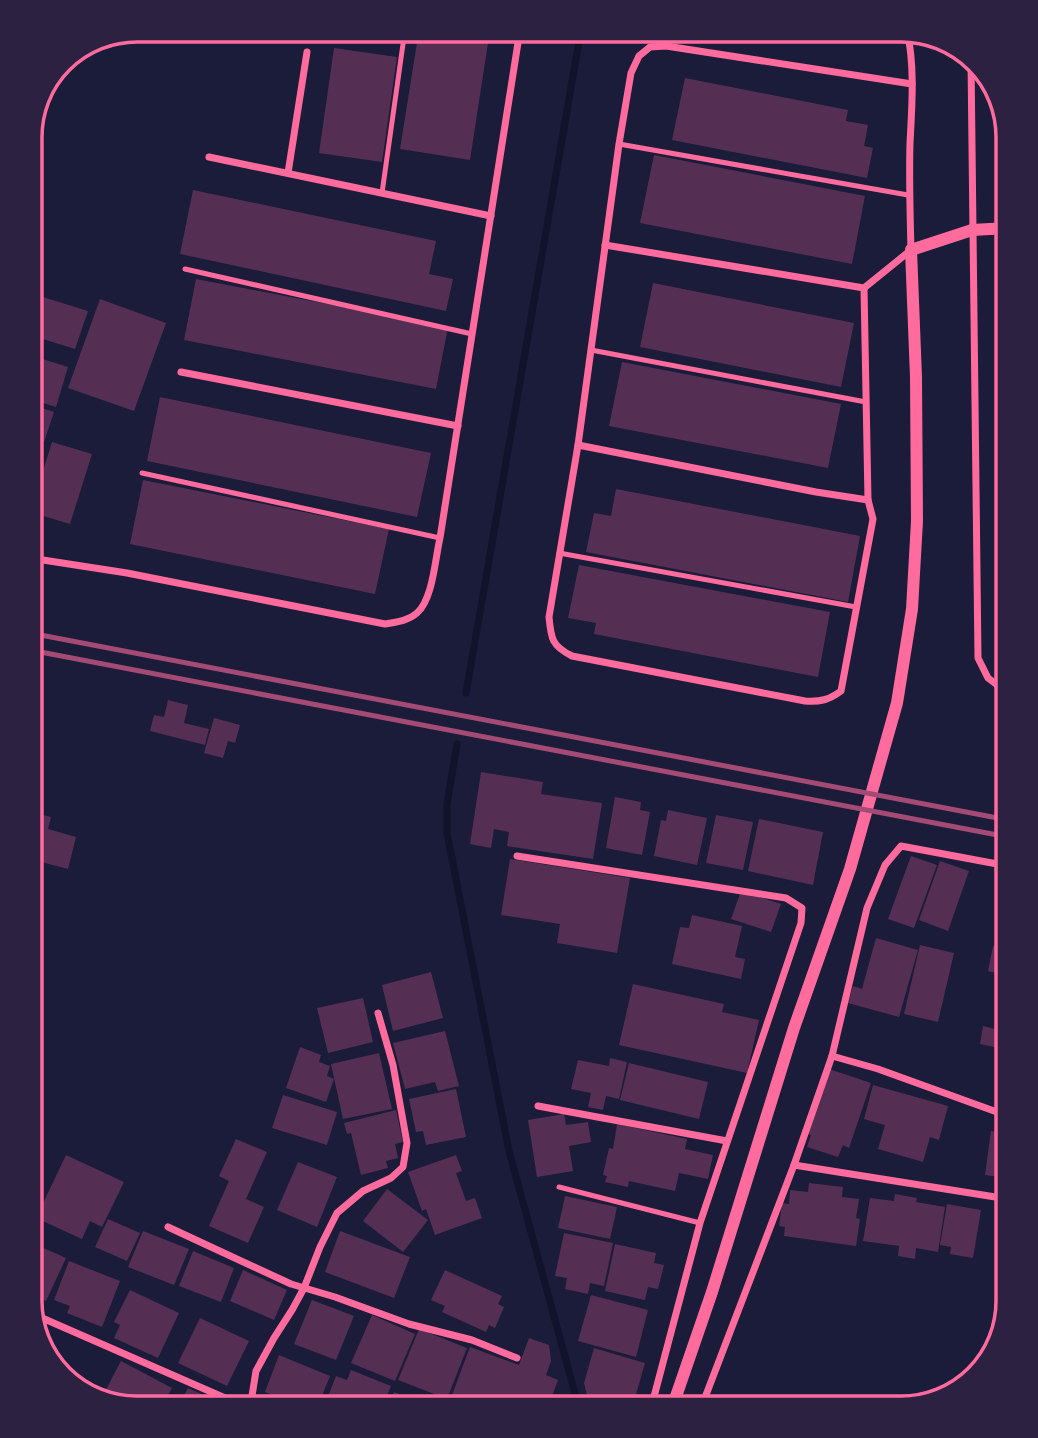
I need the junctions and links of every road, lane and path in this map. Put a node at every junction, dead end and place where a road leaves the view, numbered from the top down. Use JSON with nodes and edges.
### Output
{"nodes":[{"id":1,"x":403,"y":42,"type":"edge"},
{"id":2,"x":518,"y":42,"type":"edge"},
{"id":3,"x":910,"y":43,"type":"edge"},
{"id":4,"x":307,"y":52,"type":"dead end"},
{"id":5,"x":971,"y":73,"type":"edge"},
{"id":6,"x":912,"y":85,"type":"junction"},
{"id":7,"x":619,"y":144,"type":"junction"},
{"id":8,"x":209,"y":157,"type":"dead end"},
{"id":9,"x":288,"y":173,"type":"junction"},
{"id":10,"x":382,"y":193,"type":"junction"},
{"id":11,"x":908,"y":195,"type":"junction"},
{"id":12,"x":491,"y":216,"type":"junction"},
{"id":13,"x":996,"y":229,"type":"edge"},
{"id":14,"x":972,"y":230,"type":"junction"},
{"id":15,"x":605,"y":245,"type":"junction"},
{"id":16,"x":911,"y":250,"type":"junction"},
{"id":17,"x":185,"y":269,"type":"dead end"},
{"id":18,"x":864,"y":288,"type":"junction"},
{"id":19,"x":472,"y":334,"type":"junction"},
{"id":20,"x":591,"y":350,"type":"junction"},
{"id":21,"x":181,"y":372,"type":"dead end"},
{"id":22,"x":866,"y":402,"type":"junction"},
{"id":23,"x":458,"y":426,"type":"junction"},
{"id":24,"x":578,"y":445,"type":"junction"},
{"id":25,"x":142,"y":473,"type":"dead end"},
{"id":26,"x":868,"y":500,"type":"junction"},
{"id":27,"x":440,"y":538,"type":"junction"},
{"id":28,"x":559,"y":552,"type":"junction"},
{"id":29,"x":42,"y":560,"type":"edge"},
{"id":30,"x":856,"y":607,"type":"junction"},
{"id":31,"x":996,"y":684,"type":"edge"},
{"id":32,"x":517,"y":856,"type":"dead end"},
{"id":33,"x":996,"y":864,"type":"edge"},
{"id":34,"x":378,"y":1013,"type":"dead end"},
{"id":35,"x":832,"y":1056,"type":"junction"},
{"id":36,"x":538,"y":1106,"type":"dead end"},
{"id":37,"x":996,"y":1112,"type":"edge"},
{"id":38,"x":727,"y":1141,"type":"junction"},
{"id":39,"x":794,"y":1165,"type":"junction"},
{"id":40,"x":559,"y":1187,"type":"dead end"},
{"id":41,"x":996,"y":1197,"type":"edge"},
{"id":42,"x":700,"y":1223,"type":"junction"},
{"id":43,"x":168,"y":1227,"type":"dead end"},
{"id":44,"x":304,"y":1288,"type":"junction"},
{"id":45,"x":44,"y":1319,"type":"edge"},
{"id":46,"x":517,"y":1359,"type":"dead end"},
{"id":47,"x":221,"y":1396,"type":"edge"},
{"id":48,"x":251,"y":1396,"type":"edge"},
{"id":49,"x":654,"y":1396,"type":"edge"},
{"id":50,"x":676,"y":1396,"type":"edge"},
{"id":51,"x":707,"y":1396,"type":"edge"}],
"edges":[{"from":1,"to":10,"type":"lane"},
{"from":2,"to":12,"type":"street"},
{"from":3,"to":6,"type":"street"},
{"from":4,"to":9,"type":"street"},
{"from":5,"to":14,"type":"street"},
{"from":6,"to":7,"type":"street"},
{"from":6,"to":11,"type":"street"},
{"from":7,"to":11,"type":"lane"},
{"from":7,"to":15,"type":"street"},
{"from":8,"to":9,"type":"street"},
{"from":9,"to":10,"type":"street"},
{"from":10,"to":12,"type":"street"},
{"from":11,"to":16,"type":"street"},
{"from":12,"to":19,"type":"street"},
{"from":13,"to":14,"type":"street"},
{"from":14,"to":16,"type":"street"},
{"from":14,"to":31,"type":"street"},
{"from":15,"to":18,"type":"street"},
{"from":15,"to":20,"type":"street"},
{"from":16,"to":18,"type":"street"},
{"from":16,"to":50,"type":"street"},
{"from":17,"to":19,"type":"lane"},
{"from":18,"to":22,"type":"street"},
{"from":19,"to":23,"type":"street"},
{"from":20,"to":22,"type":"lane"},
{"from":20,"to":24,"type":"street"},
{"from":21,"to":23,"type":"street"},
{"from":22,"to":26,"type":"street"},
{"from":23,"to":27,"type":"street"},
{"from":24,"to":26,"type":"street"},
{"from":24,"to":28,"type":"street"},
{"from":25,"to":27,"type":"lane"},
{"from":26,"to":30,"type":"street"},
{"from":27,"to":29,"type":"street"},
{"from":28,"to":30,"type":"lane"},
{"from":28,"to":30,"type":"street"},
{"from":32,"to":38,"type":"street"},
{"from":33,"to":35,"type":"street"},
{"from":34,"to":44,"type":"street"},
{"from":35,"to":37,"type":"street"},
{"from":35,"to":39,"type":"street"},
{"from":36,"to":38,"type":"street"},
{"from":38,"to":42,"type":"street"},
{"from":39,"to":41,"type":"street"},
{"from":39,"to":51,"type":"street"},
{"from":40,"to":42,"type":"lane"},
{"from":42,"to":49,"type":"street"},
{"from":43,"to":44,"type":"street"},
{"from":44,"to":46,"type":"street"},
{"from":44,"to":48,"type":"street"},
{"from":45,"to":47,"type":"street"}]}
